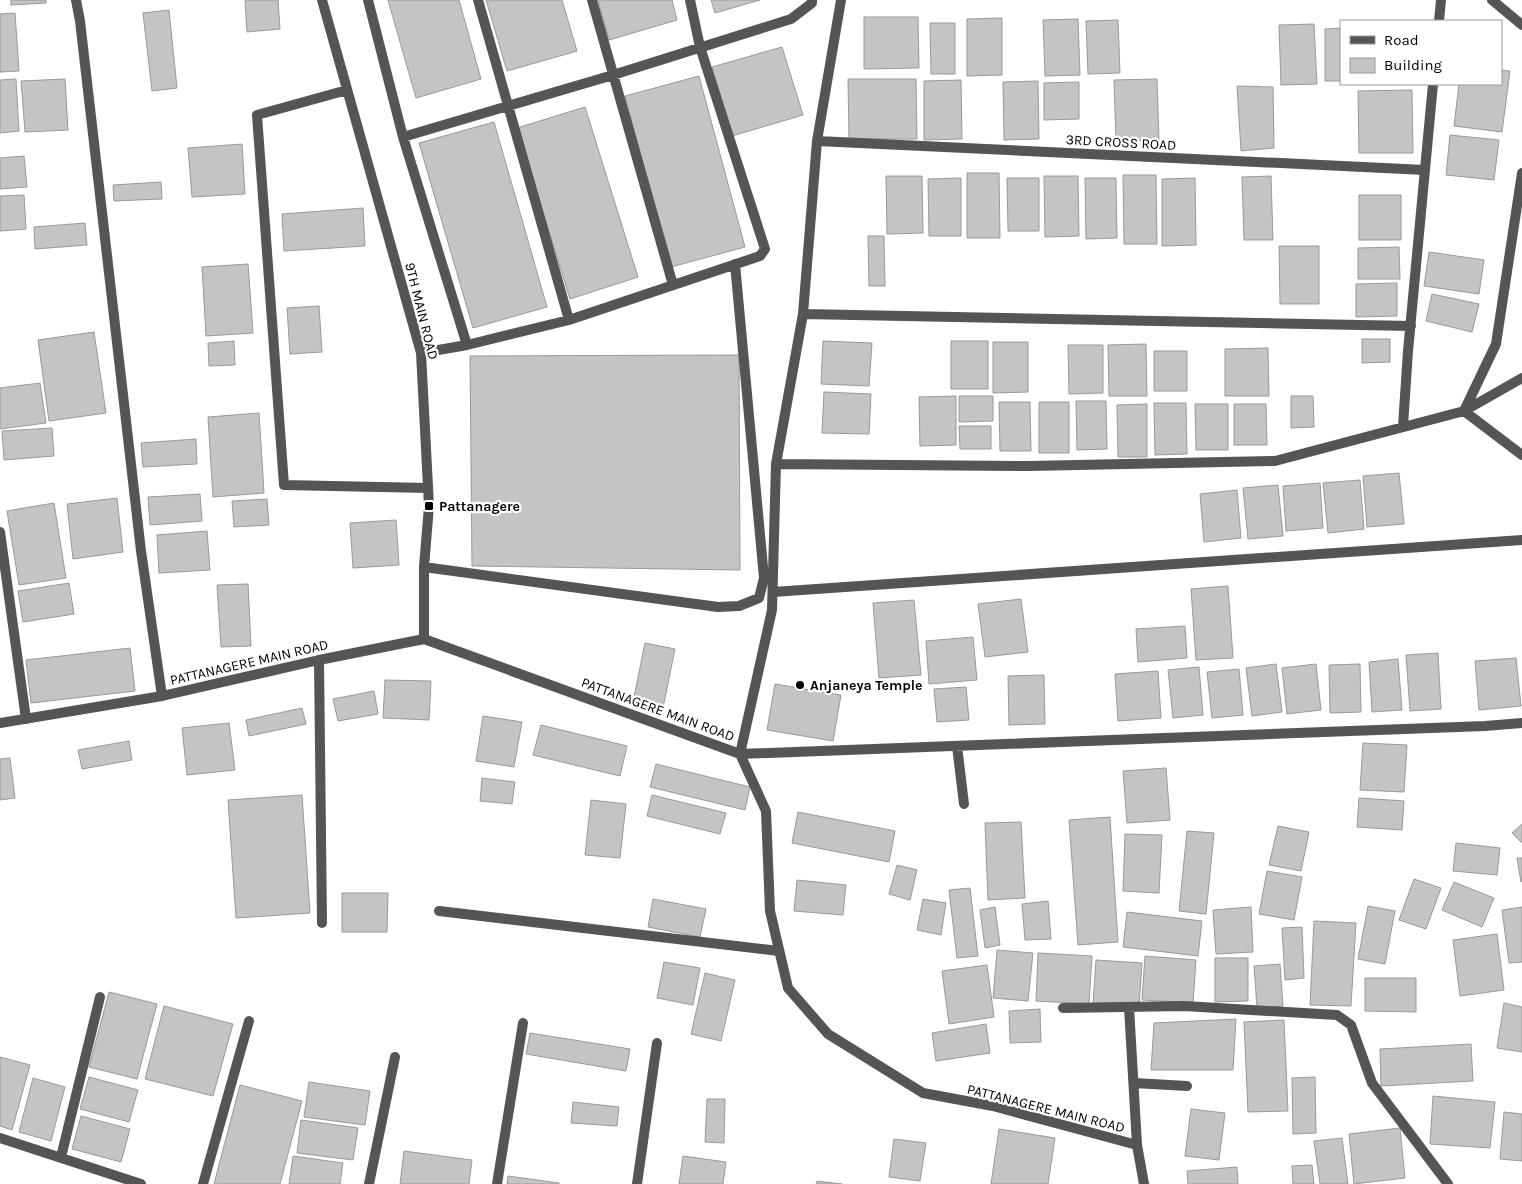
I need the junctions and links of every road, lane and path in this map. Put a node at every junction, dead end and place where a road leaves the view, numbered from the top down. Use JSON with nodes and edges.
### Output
{"nodes":[{"id":1,"x":76,"y":0,"type":"edge"},
{"id":2,"x":322,"y":0,"type":"edge"},
{"id":3,"x":368,"y":0,"type":"edge"},
{"id":4,"x":478,"y":0,"type":"edge"},
{"id":5,"x":592,"y":0,"type":"edge"},
{"id":6,"x":690,"y":0,"type":"edge"},
{"id":7,"x":812,"y":0,"type":"edge"},
{"id":8,"x":841,"y":0,"type":"edge"},
{"id":9,"x":1441,"y":0,"type":"edge"},
{"id":10,"x":1492,"y":0,"type":"edge"},
{"id":11,"x":1439,"y":20,"type":"edge"},
{"id":12,"x":1522,"y":25,"type":"edge"},
{"id":13,"x":700,"y":47,"type":"junction"},
{"id":14,"x":613,"y":75,"type":"junction"},
{"id":15,"x":1433,"y":85,"type":"edge"},
{"id":16,"x":348,"y":90,"type":"junction"},
{"id":17,"x":508,"y":105,"type":"junction"},
{"id":18,"x":403,"y":137,"type":"junction"},
{"id":19,"x":817,"y":142,"type":"junction"},
{"id":20,"x":1425,"y":170,"type":"junction"},
{"id":21,"x":1522,"y":173,"type":"edge"},
{"id":22,"x":735,"y":264,"type":"junction"},
{"id":23,"x":673,"y":285,"type":"junction"},
{"id":24,"x":803,"y":314,"type":"junction"},
{"id":25,"x":569,"y":320,"type":"junction"},
{"id":26,"x":1411,"y":326,"type":"junction"},
{"id":27,"x":467,"y":346,"type":"junction"},
{"id":28,"x":421,"y":353,"type":"junction"},
{"id":29,"x":1522,"y":378,"type":"edge"},
{"id":30,"x":1464,"y":411,"type":"junction"},
{"id":31,"x":1403,"y":426,"type":"junction"},
{"id":32,"x":1522,"y":455,"type":"edge"},
{"id":33,"x":776,"y":464,"type":"junction"},
{"id":34,"x":428,"y":488,"type":"junction"},
{"id":35,"x":0,"y":532,"type":"edge"},
{"id":36,"x":1522,"y":540,"type":"edge"},
{"id":37,"x":424,"y":567,"type":"junction"},
{"id":38,"x":773,"y":592,"type":"junction"},
{"id":39,"x":424,"y":638,"type":"junction"},
{"id":40,"x":319,"y":660,"type":"junction"},
{"id":41,"x":162,"y":696,"type":"junction"},
{"id":42,"x":26,"y":719,"type":"junction"},
{"id":43,"x":0,"y":723,"type":"edge"},
{"id":44,"x":1522,"y":723,"type":"edge"},
{"id":45,"x":957,"y":746,"type":"junction"},
{"id":46,"x":740,"y":754,"type":"junction"},
{"id":47,"x":964,"y":804,"type":"dead end"},
{"id":48,"x":438,"y":911,"type":"dead end"},
{"id":49,"x":322,"y":923,"type":"dead end"},
{"id":50,"x":779,"y":951,"type":"junction"},
{"id":51,"x":100,"y":997,"type":"dead end"},
{"id":52,"x":1129,"y":1007,"type":"junction"},
{"id":53,"x":1063,"y":1008,"type":"dead end"},
{"id":54,"x":249,"y":1021,"type":"dead end"},
{"id":55,"x":523,"y":1023,"type":"dead end"},
{"id":56,"x":656,"y":1043,"type":"dead end"},
{"id":57,"x":395,"y":1057,"type":"dead end"},
{"id":58,"x":1134,"y":1083,"type":"junction"},
{"id":59,"x":1187,"y":1086,"type":"dead end"},
{"id":60,"x":0,"y":1138,"type":"edge"},
{"id":61,"x":1137,"y":1145,"type":"junction"},
{"id":62,"x":60,"y":1158,"type":"junction"},
{"id":63,"x":141,"y":1184,"type":"edge"},
{"id":64,"x":203,"y":1184,"type":"edge"},
{"id":65,"x":369,"y":1184,"type":"edge"},
{"id":66,"x":497,"y":1184,"type":"edge"},
{"id":67,"x":637,"y":1184,"type":"edge"},
{"id":68,"x":1144,"y":1184,"type":"edge"},
{"id":69,"x":1448,"y":1184,"type":"edge"}],
"edges":[{"from":1,"to":41,"type":"street"},
{"from":2,"to":16,"type":"street","name":"9TH MAIN ROAD"},
{"from":3,"to":18,"type":"street"},
{"from":4,"to":17,"type":"street"},
{"from":5,"to":14,"type":"street"},
{"from":6,"to":13,"type":"street"},
{"from":7,"to":13,"type":"street"},
{"from":8,"to":19,"type":"street"},
{"from":9,"to":11,"type":"street"},
{"from":10,"to":12,"type":"street"},
{"from":13,"to":14,"type":"street"},
{"from":13,"to":22,"type":"street"},
{"from":14,"to":17,"type":"street"},
{"from":14,"to":23,"type":"street"},
{"from":15,"to":20,"type":"street"},
{"from":16,"to":28,"type":"street","name":"9TH MAIN ROAD"},
{"from":16,"to":34,"type":"street"},
{"from":17,"to":18,"type":"street"},
{"from":17,"to":25,"type":"street"},
{"from":18,"to":27,"type":"street"},
{"from":19,"to":20,"type":"street","name":"3RD CROSS ROAD"},
{"from":19,"to":24,"type":"street"},
{"from":20,"to":26,"type":"street"},
{"from":21,"to":30,"type":"street"},
{"from":22,"to":23,"type":"street"},
{"from":22,"to":37,"type":"street"},
{"from":23,"to":25,"type":"street"},
{"from":24,"to":26,"type":"street"},
{"from":24,"to":33,"type":"street"},
{"from":25,"to":27,"type":"street"},
{"from":26,"to":31,"type":"street"},
{"from":27,"to":28,"type":"street"},
{"from":28,"to":34,"type":"street","name":"9TH MAIN ROAD"},
{"from":29,"to":30,"type":"street"},
{"from":30,"to":31,"type":"street"},
{"from":30,"to":32,"type":"street"},
{"from":31,"to":33,"type":"street"},
{"from":33,"to":38,"type":"street"},
{"from":34,"to":37,"type":"street","name":"9TH MAIN ROAD"},
{"from":35,"to":42,"type":"street"},
{"from":36,"to":38,"type":"street"},
{"from":37,"to":39,"type":"street","name":"9TH MAIN ROAD"},
{"from":38,"to":46,"type":"street"},
{"from":39,"to":40,"type":"street","name":"PATTANAGERE MAIN ROAD"},
{"from":39,"to":46,"type":"street","name":"PATTANAGERE MAIN ROAD"},
{"from":40,"to":41,"type":"street","name":"PATTANAGERE MAIN ROAD"},
{"from":40,"to":49,"type":"street"},
{"from":41,"to":42,"type":"street","name":"PATTANAGERE MAIN ROAD"},
{"from":42,"to":43,"type":"street","name":"PATTANAGERE MAIN ROAD"},
{"from":44,"to":45,"type":"street"},
{"from":45,"to":46,"type":"street"},
{"from":45,"to":47,"type":"street"},
{"from":46,"to":50,"type":"street","name":"PATTANAGERE MAIN ROAD"},
{"from":48,"to":50,"type":"street"},
{"from":50,"to":61,"type":"street","name":"PATTANAGERE MAIN ROAD"},
{"from":51,"to":62,"type":"street"},
{"from":52,"to":53,"type":"street"},
{"from":52,"to":58,"type":"street"},
{"from":52,"to":69,"type":"street"},
{"from":54,"to":64,"type":"street"},
{"from":55,"to":66,"type":"street"},
{"from":56,"to":67,"type":"street"},
{"from":57,"to":65,"type":"street"},
{"from":58,"to":59,"type":"street"},
{"from":58,"to":61,"type":"street"},
{"from":60,"to":62,"type":"street"},
{"from":61,"to":68,"type":"street","name":"PATTANAGERE MAIN ROAD"},
{"from":62,"to":63,"type":"street"}]}
